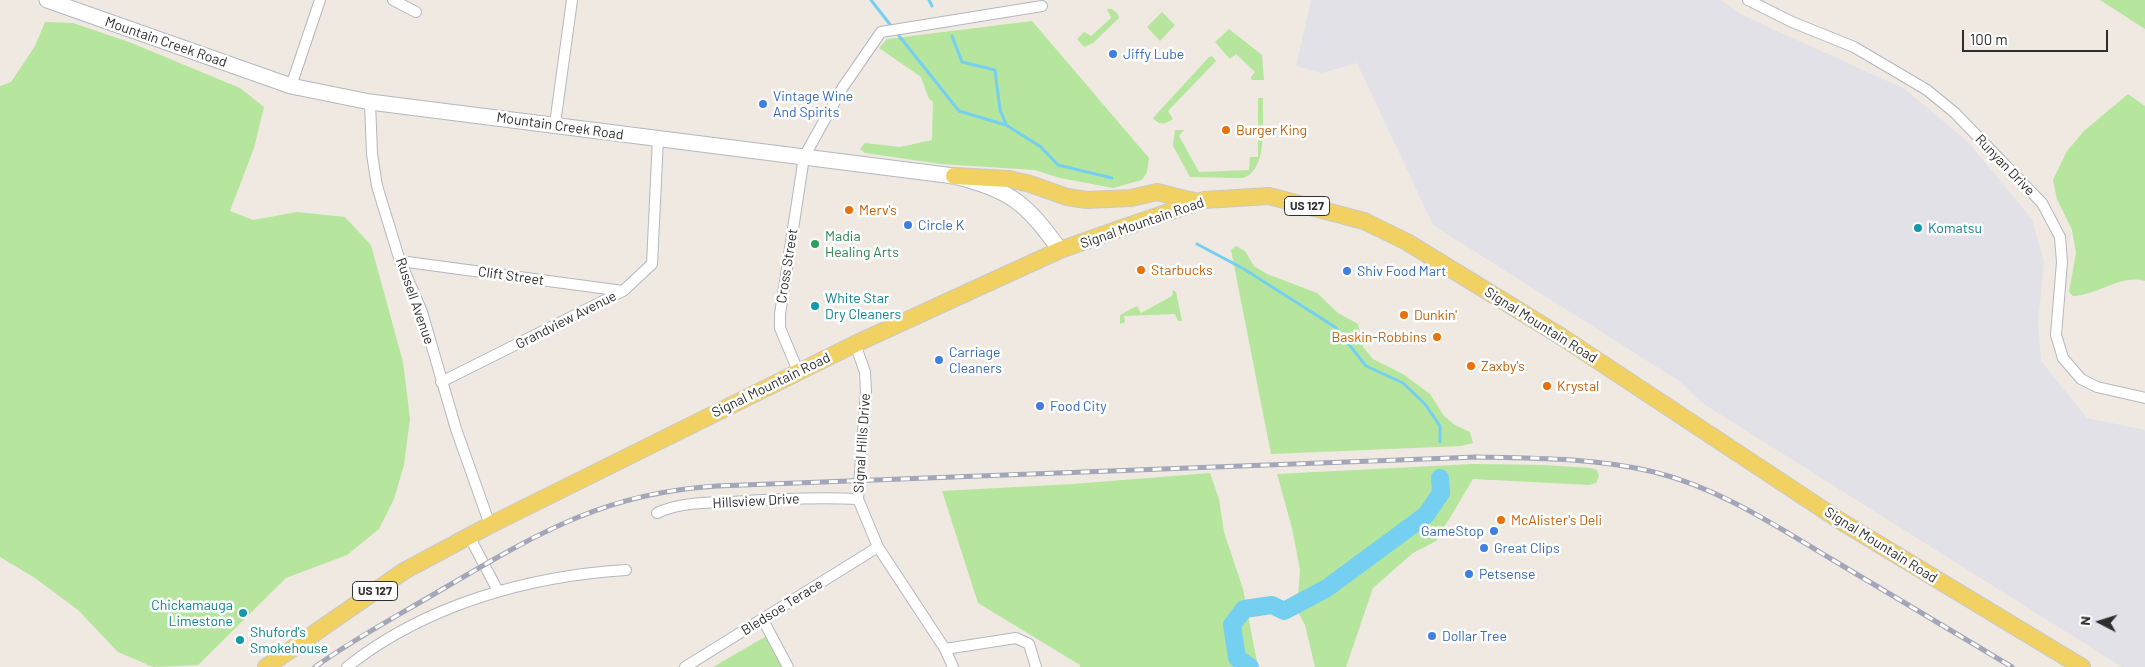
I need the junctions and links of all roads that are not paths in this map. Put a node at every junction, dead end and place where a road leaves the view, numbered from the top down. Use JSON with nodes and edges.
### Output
{"nodes":[{"id":1,"x":47,"y":0,"type":"edge"},
{"id":2,"x":320,"y":0,"type":"edge"},
{"id":3,"x":393,"y":0,"type":"edge"},
{"id":4,"x":572,"y":0,"type":"edge"},
{"id":5,"x":1748,"y":0,"type":"edge"},
{"id":6,"x":1042,"y":6,"type":"dead end"},
{"id":7,"x":416,"y":12,"type":"dead end"},
{"id":8,"x":291,"y":86,"type":"junction"},
{"id":9,"x":370,"y":102,"type":"junction"},
{"id":10,"x":555,"y":124,"type":"junction"},
{"id":11,"x":658,"y":138,"type":"junction"},
{"id":12,"x":804,"y":157,"type":"junction"},
{"id":13,"x":954,"y":176,"type":"junction"},
{"id":14,"x":1198,"y":202,"type":"junction"},
{"id":15,"x":1060,"y":250,"type":"junction"},
{"id":16,"x":400,"y":261,"type":"junction"},
{"id":17,"x":623,"y":291,"type":"junction"},
{"id":18,"x":855,"y":344,"type":"junction"},
{"id":19,"x":798,"y":371,"type":"junction"},
{"id":20,"x":441,"y":382,"type":"junction"},
{"id":21,"x":2145,"y":398,"type":"edge"},
{"id":22,"x":858,"y":499,"type":"junction"},
{"id":23,"x":657,"y":513,"type":"dead end"},
{"id":24,"x":490,"y":525,"type":"junction"},
{"id":25,"x":469,"y":536,"type":"junction"},
{"id":26,"x":878,"y":547,"type":"junction"},
{"id":27,"x":626,"y":570,"type":"dead end"},
{"id":28,"x":498,"y":591,"type":"junction"},
{"id":29,"x":763,"y":620,"type":"junction"},
{"id":30,"x":945,"y":649,"type":"junction"},
{"id":31,"x":266,"y":667,"type":"edge"},
{"id":32,"x":347,"y":667,"type":"edge"},
{"id":33,"x":685,"y":667,"type":"edge"},
{"id":34,"x":788,"y":667,"type":"edge"},
{"id":35,"x":954,"y":667,"type":"edge"},
{"id":36,"x":1036,"y":667,"type":"edge"},
{"id":37,"x":2082,"y":667,"type":"edge"}],
"edges":[{"from":1,"to":8,"type":"main road","name":"Mountain Creek Road"},
{"from":2,"to":8,"type":"street"},
{"from":3,"to":7,"type":"street"},
{"from":4,"to":10,"type":"street"},
{"from":5,"to":21,"type":"street","name":"Runyan Drive"},
{"from":6,"to":12,"type":"street"},
{"from":8,"to":9,"type":"main road","name":"Mountain Creek Road"},
{"from":9,"to":10,"type":"main road","name":"Mountain Creek Road"},
{"from":9,"to":16,"type":"street","name":"Russell Avenue"},
{"from":10,"to":11,"type":"main road","name":"Mountain Creek Road"},
{"from":11,"to":12,"type":"main road","name":"Mountain Creek Road"},
{"from":11,"to":17,"type":"street","name":"Grandview Avenue"},
{"from":12,"to":13,"type":"main road","name":"Mountain Creek Road"},
{"from":12,"to":19,"type":"street","name":"Cross Street"},
{"from":13,"to":14,"type":"main road"},
{"from":13,"to":15,"type":"main road","name":"Mountain Creek Road"},
{"from":14,"to":15,"type":"main road","name":"Signal Mountain Road","number":"US 127"},
{"from":14,"to":37,"type":"main road","name":"Signal Mountain Road","number":"US 127"},
{"from":15,"to":18,"type":"main road","name":"Signal Mountain Road","number":"US 127"},
{"from":16,"to":17,"type":"street","name":"Clift Street"},
{"from":16,"to":20,"type":"street","name":"Russell Avenue"},
{"from":17,"to":20,"type":"street","name":"Grandview Avenue"},
{"from":18,"to":19,"type":"main road","name":"Signal Mountain Road","number":"US 127"},
{"from":18,"to":22,"type":"street","name":"Signal Hills Drive"},
{"from":19,"to":24,"type":"main road","name":"Signal Mountain Road","number":"US 127"},
{"from":20,"to":24,"type":"street","name":"Russell Avenue"},
{"from":22,"to":23,"type":"street","name":"Hillsview Drive"},
{"from":22,"to":26,"type":"street","name":"Signal Hills Drive"},
{"from":24,"to":25,"type":"main road","name":"Signal Mountain Road","number":"US 127"},
{"from":25,"to":28,"type":"street"},
{"from":25,"to":31,"type":"main road","name":"Signal Mountain Road","number":"US 127"},
{"from":26,"to":29,"type":"street","name":"Bledsoe Terace"},
{"from":26,"to":30,"type":"street","name":"Signal Hills Drive"},
{"from":27,"to":28,"type":"street"},
{"from":28,"to":32,"type":"street"},
{"from":29,"to":33,"type":"street","name":"Bledsoe Terace"},
{"from":29,"to":34,"type":"street"},
{"from":30,"to":35,"type":"street","name":"Signal Hills Drive"},
{"from":30,"to":36,"type":"street"}]}
